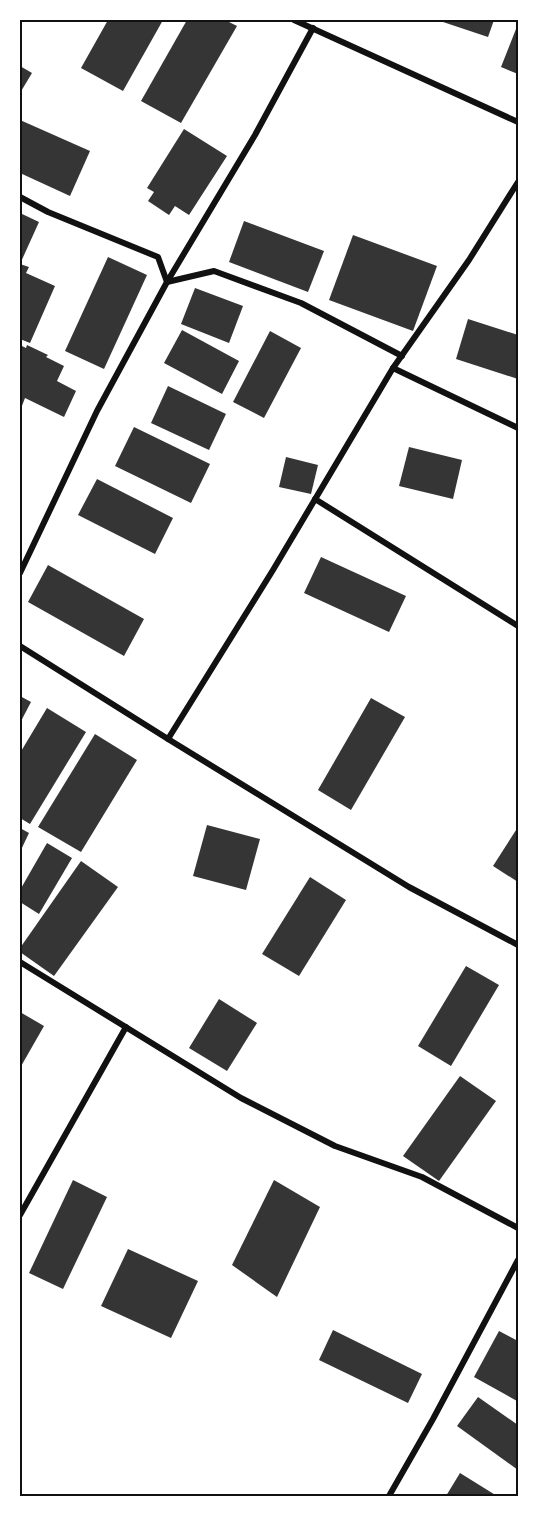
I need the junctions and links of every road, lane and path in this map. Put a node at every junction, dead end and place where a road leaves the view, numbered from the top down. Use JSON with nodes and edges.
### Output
{"nodes":[{"id":1,"x":294,"y":20,"type":"edge"},
{"id":2,"x":313,"y":28,"type":"junction"},
{"id":3,"x":519,"y":122,"type":"edge"},
{"id":4,"x":519,"y":182,"type":"edge"},
{"id":5,"x":20,"y":197,"type":"edge"},
{"id":6,"x":167,"y":282,"type":"junction"},
{"id":7,"x":402,"y":356,"type":"junction"},
{"id":8,"x":393,"y":368,"type":"junction"},
{"id":9,"x":519,"y":428,"type":"edge"},
{"id":10,"x":315,"y":499,"type":"junction"},
{"id":11,"x":20,"y":573,"type":"edge"},
{"id":12,"x":519,"y":626,"type":"edge"},
{"id":13,"x":20,"y":646,"type":"edge"},
{"id":14,"x":168,"y":740,"type":"junction"},
{"id":15,"x":519,"y":945,"type":"edge"},
{"id":16,"x":20,"y":962,"type":"edge"},
{"id":17,"x":126,"y":1028,"type":"junction"},
{"id":18,"x":20,"y":1215,"type":"edge"},
{"id":19,"x":519,"y":1228,"type":"edge"},
{"id":20,"x":519,"y":1260,"type":"edge"},
{"id":21,"x":389,"y":1497,"type":"edge"}],
"edges":[{"from":1,"to":2,"type":"street"},
{"from":2,"to":3,"type":"street"},
{"from":2,"to":6,"type":"street"},
{"from":4,"to":7,"type":"street"},
{"from":5,"to":6,"type":"street"},
{"from":6,"to":7,"type":"street"},
{"from":6,"to":11,"type":"street"},
{"from":7,"to":8,"type":"street"},
{"from":8,"to":9,"type":"street"},
{"from":8,"to":10,"type":"street"},
{"from":10,"to":12,"type":"street"},
{"from":10,"to":14,"type":"street"},
{"from":13,"to":14,"type":"street"},
{"from":14,"to":15,"type":"street"},
{"from":16,"to":17,"type":"street"},
{"from":17,"to":18,"type":"street"},
{"from":17,"to":19,"type":"street"},
{"from":20,"to":21,"type":"street"}]}
